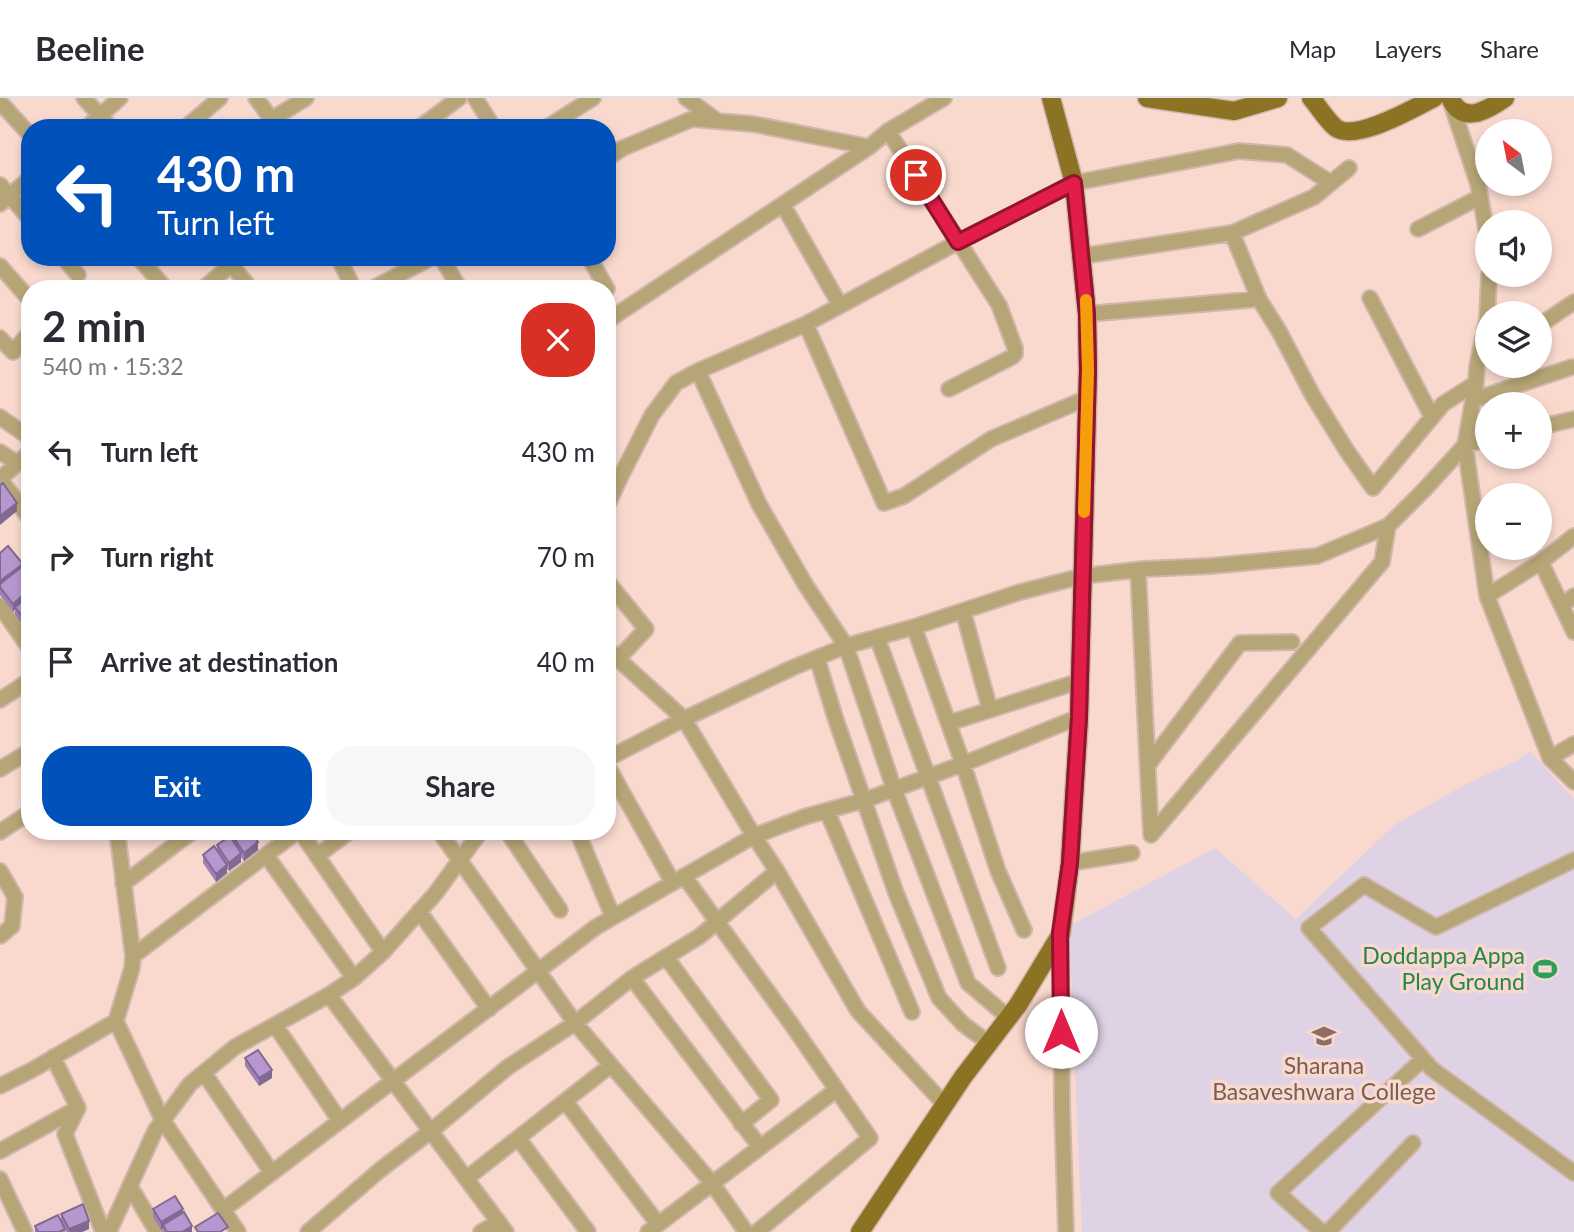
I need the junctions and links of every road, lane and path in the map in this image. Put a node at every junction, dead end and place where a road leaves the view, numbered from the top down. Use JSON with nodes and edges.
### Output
{"nodes":[{"id":1,"x":84,"y":98,"type":"edge"},
{"id":2,"x":120,"y":98,"type":"edge"},
{"id":3,"x":220,"y":98,"type":"edge"},
{"id":4,"x":256,"y":98,"type":"edge"},
{"id":5,"x":306,"y":98,"type":"edge"},
{"id":6,"x":459,"y":98,"type":"edge"},
{"id":7,"x":475,"y":98,"type":"edge"},
{"id":8,"x":593,"y":98,"type":"edge"},
{"id":9,"x":686,"y":98,"type":"edge"},
{"id":10,"x":944,"y":98,"type":"edge"},
{"id":11,"x":1051,"y":98,"type":"edge"},
{"id":12,"x":1147,"y":98,"type":"edge"},
{"id":13,"x":1278,"y":98,"type":"edge"},
{"id":14,"x":1311,"y":98,"type":"edge"},
{"id":15,"x":1434,"y":98,"type":"edge"},
{"id":16,"x":1450,"y":98,"type":"edge"},
{"id":17,"x":1505,"y":98,"type":"edge"},
{"id":18,"x":0,"y":102,"type":"edge"},
{"id":19,"x":922,"y":103,"type":"edge"},
{"id":20,"x":1231,"y":104,"type":"edge"},
{"id":21,"x":100,"y":116,"type":"junction"},
{"id":22,"x":96,"y":119,"type":"edge"},
{"id":23,"x":103,"y":119,"type":"edge"},
{"id":24,"x":199,"y":119,"type":"edge"},
{"id":25,"x":272,"y":119,"type":"edge"},
{"id":26,"x":280,"y":119,"type":"edge"},
{"id":27,"x":431,"y":119,"type":"edge"},
{"id":28,"x":488,"y":119,"type":"edge"},
{"id":29,"x":560,"y":119,"type":"edge"},
{"id":30,"x":717,"y":121,"type":"junction"},
{"id":31,"x":21,"y":125,"type":"edge"},
{"id":32,"x":888,"y":131,"type":"junction"},
{"id":33,"x":869,"y":147,"type":"junction"},
{"id":34,"x":616,"y":152,"type":"edge"},
{"id":35,"x":1349,"y":168,"type":"dead end"},
{"id":36,"x":1074,"y":183,"type":"junction"},
{"id":37,"x":1331,"y":183,"type":"junction"},
{"id":38,"x":21,"y":184,"type":"edge"},
{"id":39,"x":3,"y":195,"type":"edge"},
{"id":40,"x":1480,"y":197,"type":"junction"},
{"id":41,"x":783,"y":205,"type":"junction"},
{"id":42,"x":1482,"y":210,"type":"edge"},
{"id":43,"x":21,"y":211,"type":"edge"},
{"id":44,"x":1418,"y":229,"type":"dead end"},
{"id":45,"x":1232,"y":233,"type":"junction"},
{"id":46,"x":958,"y":242,"type":"junction"},
{"id":47,"x":1082,"y":256,"type":"junction"},
{"id":48,"x":0,"y":266,"type":"edge"},
{"id":49,"x":70,"y":266,"type":"edge"},
{"id":50,"x":146,"y":266,"type":"edge"},
{"id":51,"x":225,"y":266,"type":"edge"},
{"id":52,"x":415,"y":266,"type":"edge"},
{"id":53,"x":78,"y":275,"type":"dead end"},
{"id":54,"x":158,"y":280,"type":"edge"},
{"id":55,"x":212,"y":280,"type":"edge"},
{"id":56,"x":389,"y":280,"type":"edge"},
{"id":57,"x":21,"y":290,"type":"edge"},
{"id":58,"x":1370,"y":298,"type":"dead end"},
{"id":59,"x":1259,"y":299,"type":"junction"},
{"id":60,"x":1574,"y":302,"type":"edge"},
{"id":61,"x":616,"y":304,"type":"edge"},
{"id":62,"x":841,"y":305,"type":"junction"},
{"id":63,"x":621,"y":312,"type":"junction"},
{"id":64,"x":1087,"y":314,"type":"junction"},
{"id":65,"x":616,"y":315,"type":"edge"},
{"id":66,"x":1552,"y":316,"type":"edge"},
{"id":67,"x":806,"y":324,"type":"junction"},
{"id":68,"x":0,"y":338,"type":"edge"},
{"id":69,"x":21,"y":343,"type":"edge"},
{"id":70,"x":1572,"y":367,"type":"edge"},
{"id":71,"x":698,"y":370,"type":"junction"},
{"id":72,"x":1476,"y":378,"type":"edge"},
{"id":73,"x":1476,"y":383,"type":"junction"},
{"id":74,"x":949,"y":389,"type":"dead end"},
{"id":75,"x":1087,"y":398,"type":"junction"},
{"id":76,"x":1473,"y":400,"type":"junction"},
{"id":77,"x":0,"y":417,"type":"edge"},
{"id":78,"x":1432,"y":417,"type":"junction"},
{"id":79,"x":1574,"y":419,"type":"edge"},
{"id":80,"x":1552,"y":424,"type":"edge"},
{"id":81,"x":21,"y":432,"type":"edge"},
{"id":82,"x":1475,"y":442,"type":"edge"},
{"id":83,"x":1465,"y":445,"type":"junction"},
{"id":84,"x":0,"y":452,"type":"edge"},
{"id":85,"x":21,"y":460,"type":"edge"},
{"id":86,"x":17,"y":463,"type":"junction"},
{"id":87,"x":0,"y":479,"type":"edge"},
{"id":88,"x":616,"y":488,"type":"edge"},
{"id":89,"x":21,"y":507,"type":"edge"},
{"id":90,"x":1388,"y":526,"type":"junction"},
{"id":91,"x":1574,"y":536,"type":"edge"},
{"id":92,"x":1541,"y":562,"type":"junction"},
{"id":93,"x":1138,"y":570,"type":"junction"},
{"id":94,"x":1083,"y":576,"type":"junction"},
{"id":95,"x":616,"y":592,"type":"edge"},
{"id":96,"x":1486,"y":596,"type":"junction"},
{"id":97,"x":1574,"y":596,"type":"edge"},
{"id":98,"x":1562,"y":605,"type":"junction"},
{"id":99,"x":0,"y":606,"type":"edge"},
{"id":100,"x":963,"y":611,"type":"junction"},
{"id":101,"x":5,"y":625,"type":"edge"},
{"id":102,"x":914,"y":627,"type":"junction"},
{"id":103,"x":1574,"y":632,"type":"edge"},
{"id":104,"x":877,"y":637,"type":"junction"},
{"id":105,"x":21,"y":640,"type":"edge"},
{"id":106,"x":1292,"y":642,"type":"dead end"},
{"id":107,"x":846,"y":646,"type":"junction"},
{"id":108,"x":616,"y":652,"type":"edge"},
{"id":109,"x":616,"y":657,"type":"edge"},
{"id":110,"x":817,"y":659,"type":"junction"},
{"id":111,"x":1080,"y":681,"type":"junction"},
{"id":112,"x":21,"y":686,"type":"edge"},
{"id":113,"x":0,"y":700,"type":"edge"},
{"id":114,"x":990,"y":710,"type":"junction"},
{"id":115,"x":1079,"y":717,"type":"junction"},
{"id":116,"x":684,"y":719,"type":"junction"},
{"id":117,"x":948,"y":723,"type":"junction"},
{"id":118,"x":1574,"y":744,"type":"edge"},
{"id":119,"x":616,"y":754,"type":"edge"},
{"id":120,"x":21,"y":756,"type":"edge"},
{"id":121,"x":1550,"y":758,"type":"junction"},
{"id":122,"x":963,"y":764,"type":"junction"},
{"id":123,"x":1148,"y":765,"type":"junction"},
{"id":124,"x":0,"y":769,"type":"edge"},
{"id":125,"x":927,"y":776,"type":"junction"},
{"id":126,"x":616,"y":779,"type":"edge"},
{"id":127,"x":1574,"y":782,"type":"edge"},
{"id":128,"x":894,"y":789,"type":"junction"},
{"id":129,"x":865,"y":800,"type":"junction"},
{"id":130,"x":827,"y":810,"type":"junction"},
{"id":131,"x":21,"y":818,"type":"edge"},
{"id":132,"x":0,"y":832,"type":"edge"},
{"id":133,"x":754,"y":836,"type":"junction"},
{"id":134,"x":118,"y":840,"type":"edge"},
{"id":135,"x":181,"y":840,"type":"edge"},
{"id":136,"x":287,"y":840,"type":"edge"},
{"id":137,"x":305,"y":840,"type":"edge"},
{"id":138,"x":338,"y":840,"type":"edge"},
{"id":139,"x":445,"y":840,"type":"edge"},
{"id":140,"x":474,"y":840,"type":"edge"},
{"id":141,"x":513,"y":840,"type":"edge"},
{"id":142,"x":581,"y":840,"type":"edge"},
{"id":143,"x":1132,"y":853,"type":"dead end"},
{"id":144,"x":266,"y":855,"type":"junction"},
{"id":145,"x":317,"y":856,"type":"junction"},
{"id":146,"x":459,"y":860,"type":"junction"},
{"id":147,"x":1574,"y":860,"type":"edge"},
{"id":148,"x":1070,"y":863,"type":"junction"},
{"id":149,"x":0,"y":871,"type":"edge"},
{"id":150,"x":777,"y":871,"type":"junction"},
{"id":151,"x":679,"y":879,"type":"junction"},
{"id":152,"x":123,"y":884,"type":"junction"},
{"id":153,"x":560,"y":910,"type":"dead end"},
{"id":154,"x":419,"y":911,"type":"junction"},
{"id":155,"x":613,"y":918,"type":"junction"},
{"id":156,"x":717,"y":922,"type":"junction"},
{"id":157,"x":1024,"y":930,"type":"dead end"},
{"id":158,"x":1060,"y":933,"type":"junction"},
{"id":159,"x":0,"y":936,"type":"edge"},
{"id":160,"x":383,"y":952,"type":"junction"},
{"id":161,"x":133,"y":956,"type":"junction"},
{"id":162,"x":666,"y":957,"type":"junction"},
{"id":163,"x":998,"y":968,"type":"dead end"},
{"id":164,"x":539,"y":972,"type":"junction"},
{"id":165,"x":354,"y":978,"type":"junction"},
{"id":166,"x":632,"y":978,"type":"junction"},
{"id":167,"x":328,"y":995,"type":"junction"},
{"id":168,"x":489,"y":1009,"type":"junction"},
{"id":169,"x":912,"y":1012,"type":"dead end"},
{"id":170,"x":1009,"y":1018,"type":"junction"},
{"id":171,"x":116,"y":1021,"type":"junction"},
{"id":172,"x":575,"y":1023,"type":"junction"},
{"id":173,"x":275,"y":1025,"type":"junction"},
{"id":174,"x":990,"y":1044,"type":"junction"},
{"id":175,"x":53,"y":1057,"type":"junction"},
{"id":176,"x":1423,"y":1059,"type":"junction"},
{"id":177,"x":611,"y":1065,"type":"junction"},
{"id":178,"x":204,"y":1073,"type":"junction"},
{"id":179,"x":394,"y":1082,"type":"junction"},
{"id":180,"x":0,"y":1086,"type":"edge"},
{"id":181,"x":836,"y":1090,"type":"junction"},
{"id":182,"x":565,"y":1101,"type":"junction"},
{"id":183,"x":945,"y":1105,"type":"junction"},
{"id":184,"x":78,"y":1108,"type":"junction"},
{"id":185,"x":162,"y":1119,"type":"junction"},
{"id":186,"x":340,"y":1121,"type":"junction"},
{"id":187,"x":741,"y":1124,"type":"junction"},
{"id":188,"x":431,"y":1131,"type":"junction"},
{"id":189,"x":518,"y":1138,"type":"junction"},
{"id":190,"x":1413,"y":1143,"type":"dead end"},
{"id":191,"x":760,"y":1147,"type":"junction"},
{"id":192,"x":0,"y":1152,"type":"edge"},
{"id":193,"x":272,"y":1173,"type":"junction"},
{"id":194,"x":1574,"y":1173,"type":"edge"},
{"id":195,"x":0,"y":1178,"type":"edge"},
{"id":196,"x":467,"y":1178,"type":"junction"},
{"id":197,"x":712,"y":1183,"type":"junction"},
{"id":198,"x":130,"y":1186,"type":"junction"},
{"id":199,"x":223,"y":1210,"type":"junction"},
{"id":200,"x":503,"y":1227,"type":"edge"},
{"id":201,"x":653,"y":1228,"type":"edge"},
{"id":202,"x":25,"y":1232,"type":"edge"},
{"id":203,"x":103,"y":1232,"type":"edge"},
{"id":204,"x":108,"y":1232,"type":"edge"},
{"id":205,"x":157,"y":1232,"type":"edge"},
{"id":206,"x":238,"y":1232,"type":"edge"},
{"id":207,"x":308,"y":1232,"type":"edge"},
{"id":208,"x":481,"y":1232,"type":"edge"},
{"id":209,"x":588,"y":1232,"type":"edge"},
{"id":210,"x":746,"y":1232,"type":"edge"},
{"id":211,"x":757,"y":1232,"type":"edge"},
{"id":212,"x":860,"y":1232,"type":"edge"},
{"id":213,"x":1066,"y":1232,"type":"edge"},
{"id":214,"x":1322,"y":1232,"type":"edge"},
{"id":215,"x":1328,"y":1232,"type":"edge"}],
"edges":[{"from":1,"to":21,"type":"street"},
{"from":2,"to":21,"type":"street"},
{"from":3,"to":24,"type":"street"},
{"from":4,"to":25,"type":"street"},
{"from":5,"to":26,"type":"street"},
{"from":6,"to":27,"type":"street"},
{"from":7,"to":28,"type":"street"},
{"from":8,"to":29,"type":"street"},
{"from":9,"to":30,"type":"street"},
{"from":10,"to":19,"type":"street"},
{"from":11,"to":36,"type":"main road"},
{"from":12,"to":20,"type":"main road"},
{"from":13,"to":20,"type":"main road"},
{"from":14,"to":15,"type":"main road"},
{"from":16,"to":17,"type":"main road"},
{"from":16,"to":40,"type":"street"},
{"from":18,"to":31,"type":"street"},
{"from":19,"to":32,"type":"street"},
{"from":21,"to":22,"type":"street"},
{"from":21,"to":23,"type":"street"},
{"from":30,"to":33,"type":"street"},
{"from":30,"to":34,"type":"street"},
{"from":32,"to":33,"type":"street"},
{"from":32,"to":46,"type":"street"},
{"from":33,"to":41,"type":"street"},
{"from":35,"to":37,"type":"street"},
{"from":36,"to":37,"type":"street"},
{"from":36,"to":46,"type":"street"},
{"from":36,"to":47,"type":"main road"},
{"from":37,"to":45,"type":"street"},
{"from":38,"to":39,"type":"street"},
{"from":39,"to":43,"type":"street"},
{"from":40,"to":42,"type":"street"},
{"from":40,"to":44,"type":"street"},
{"from":41,"to":62,"type":"street"},
{"from":41,"to":63,"type":"street"},
{"from":45,"to":47,"type":"street"},
{"from":45,"to":59,"type":"street"},
{"from":46,"to":62,"type":"street"},
{"from":46,"to":74,"type":"street"},
{"from":47,"to":64,"type":"main road"},
{"from":48,"to":57,"type":"street"},
{"from":49,"to":53,"type":"street"},
{"from":50,"to":54,"type":"street"},
{"from":51,"to":55,"type":"street"},
{"from":52,"to":56,"type":"street"},
{"from":58,"to":78,"type":"street"},
{"from":59,"to":64,"type":"street"},
{"from":59,"to":78,"type":"street"},
{"from":60,"to":66,"type":"street"},
{"from":61,"to":63,"type":"street"},
{"from":62,"to":67,"type":"street"},
{"from":63,"to":65,"type":"street"},
{"from":64,"to":75,"type":"main road"},
{"from":67,"to":71,"type":"street"},
{"from":67,"to":75,"type":"street"},
{"from":68,"to":69,"type":"street"},
{"from":70,"to":76,"type":"street"},
{"from":71,"to":88,"type":"street"},
{"from":71,"to":107,"type":"street"},
{"from":72,"to":73,"type":"street"},
{"from":73,"to":76,"type":"street"},
{"from":73,"to":78,"type":"street"},
{"from":75,"to":94,"type":"main road"},
{"from":76,"to":83,"type":"street"},
{"from":77,"to":81,"type":"street"},
{"from":79,"to":80,"type":"street"},
{"from":82,"to":83,"type":"street"},
{"from":83,"to":90,"type":"street"},
{"from":83,"to":96,"type":"street"},
{"from":84,"to":86,"type":"street"},
{"from":85,"to":86,"type":"street"},
{"from":86,"to":87,"type":"street"},
{"from":87,"to":89,"type":"street"},
{"from":90,"to":93,"type":"street"},
{"from":90,"to":123,"type":"street"},
{"from":91,"to":92,"type":"street"},
{"from":92,"to":96,"type":"street"},
{"from":92,"to":98,"type":"street"},
{"from":93,"to":94,"type":"street"},
{"from":93,"to":123,"type":"street"},
{"from":94,"to":100,"type":"street"},
{"from":94,"to":111,"type":"main road"},
{"from":95,"to":108,"type":"street"},
{"from":96,"to":121,"type":"street"},
{"from":97,"to":98,"type":"street"},
{"from":98,"to":103,"type":"street"},
{"from":99,"to":101,"type":"street"},
{"from":100,"to":102,"type":"street"},
{"from":100,"to":114,"type":"street"},
{"from":101,"to":105,"type":"street"},
{"from":102,"to":104,"type":"street"},
{"from":102,"to":117,"type":"street"},
{"from":104,"to":107,"type":"street"},
{"from":104,"to":125,"type":"street"},
{"from":106,"to":123,"type":"street"},
{"from":107,"to":110,"type":"street"},
{"from":107,"to":128,"type":"street"},
{"from":109,"to":116,"type":"street"},
{"from":110,"to":116,"type":"street"},
{"from":110,"to":129,"type":"street"},
{"from":111,"to":114,"type":"street"},
{"from":111,"to":115,"type":"main road"},
{"from":112,"to":113,"type":"street"},
{"from":114,"to":117,"type":"street"},
{"from":115,"to":122,"type":"street"},
{"from":115,"to":148,"type":"main road"},
{"from":116,"to":119,"type":"street"},
{"from":116,"to":133,"type":"street"},
{"from":117,"to":122,"type":"street"},
{"from":118,"to":121,"type":"street"},
{"from":120,"to":124,"type":"street"},
{"from":121,"to":127,"type":"street"},
{"from":122,"to":125,"type":"street"},
{"from":122,"to":157,"type":"street"},
{"from":125,"to":128,"type":"street"},
{"from":125,"to":163,"type":"street"},
{"from":126,"to":151,"type":"street"},
{"from":128,"to":129,"type":"street"},
{"from":128,"to":170,"type":"street"},
{"from":129,"to":130,"type":"street"},
{"from":129,"to":174,"type":"street"},
{"from":130,"to":133,"type":"street"},
{"from":130,"to":169,"type":"street"},
{"from":131,"to":132,"type":"street"},
{"from":133,"to":150,"type":"street"},
{"from":133,"to":151,"type":"street"},
{"from":134,"to":152,"type":"street"},
{"from":135,"to":152,"type":"street"},
{"from":136,"to":144,"type":"street"},
{"from":137,"to":145,"type":"street"},
{"from":138,"to":145,"type":"street"},
{"from":139,"to":146,"type":"street"},
{"from":140,"to":146,"type":"street"},
{"from":141,"to":153,"type":"street"},
{"from":142,"to":155,"type":"street"},
{"from":143,"to":148,"type":"street"},
{"from":144,"to":161,"type":"street"},
{"from":144,"to":165,"type":"street"},
{"from":145,"to":160,"type":"street"},
{"from":146,"to":154,"type":"street"},
{"from":146,"to":164,"type":"street"},
{"from":147,"to":176,"type":"street"},
{"from":148,"to":158,"type":"main road"},
{"from":149,"to":159,"type":"street"},
{"from":150,"to":156,"type":"street"},
{"from":150,"to":183,"type":"street"},
{"from":151,"to":155,"type":"street"},
{"from":151,"to":156,"type":"street"},
{"from":152,"to":161,"type":"street"},
{"from":154,"to":160,"type":"street"},
{"from":154,"to":168,"type":"street"},
{"from":155,"to":164,"type":"street"},
{"from":156,"to":162,"type":"street"},
{"from":156,"to":181,"type":"street"},
{"from":158,"to":170,"type":"main road"},
{"from":158,"to":213,"type":"street"},
{"from":160,"to":165,"type":"street"},
{"from":161,"to":171,"type":"street"},
{"from":162,"to":166,"type":"street"},
{"from":162,"to":187,"type":"street"},
{"from":164,"to":168,"type":"street"},
{"from":164,"to":172,"type":"street"},
{"from":165,"to":167,"type":"street"},
{"from":166,"to":172,"type":"street"},
{"from":166,"to":187,"type":"street"},
{"from":167,"to":173,"type":"street"},
{"from":167,"to":179,"type":"street"},
{"from":168,"to":179,"type":"street"},
{"from":170,"to":174,"type":"main road"},
{"from":171,"to":175,"type":"street"},
{"from":171,"to":185,"type":"street"},
{"from":172,"to":177,"type":"street"},
{"from":172,"to":188,"type":"street"},
{"from":173,"to":178,"type":"street"},
{"from":173,"to":186,"type":"street"},
{"from":174,"to":183,"type":"main road"},
{"from":175,"to":180,"type":"street"},
{"from":175,"to":184,"type":"street"},
{"from":176,"to":194,"type":"street"},
{"from":176,"to":214,"type":"street"},
{"from":177,"to":182,"type":"street"},
{"from":177,"to":197,"type":"street"},
{"from":178,"to":185,"type":"street"},
{"from":178,"to":193,"type":"street"},
{"from":179,"to":186,"type":"street"},
{"from":179,"to":188,"type":"street"},
{"from":181,"to":191,"type":"street"},
{"from":181,"to":211,"type":"street"},
{"from":182,"to":189,"type":"street"},
{"from":182,"to":201,"type":"street"},
{"from":183,"to":212,"type":"main road"},
{"from":184,"to":192,"type":"street"},
{"from":184,"to":203,"type":"street"},
{"from":185,"to":198,"type":"street"},
{"from":185,"to":199,"type":"street"},
{"from":186,"to":193,"type":"street"},
{"from":187,"to":191,"type":"street"},
{"from":188,"to":196,"type":"street"},
{"from":188,"to":207,"type":"street"},
{"from":189,"to":196,"type":"street"},
{"from":189,"to":209,"type":"street"},
{"from":190,"to":215,"type":"street"},
{"from":191,"to":197,"type":"street"},
{"from":193,"to":199,"type":"street"},
{"from":195,"to":202,"type":"street"},
{"from":196,"to":200,"type":"street"},
{"from":197,"to":201,"type":"street"},
{"from":197,"to":210,"type":"street"},
{"from":198,"to":204,"type":"street"},
{"from":198,"to":205,"type":"street"},
{"from":199,"to":206,"type":"street"},
{"from":200,"to":208,"type":"street"}]}
